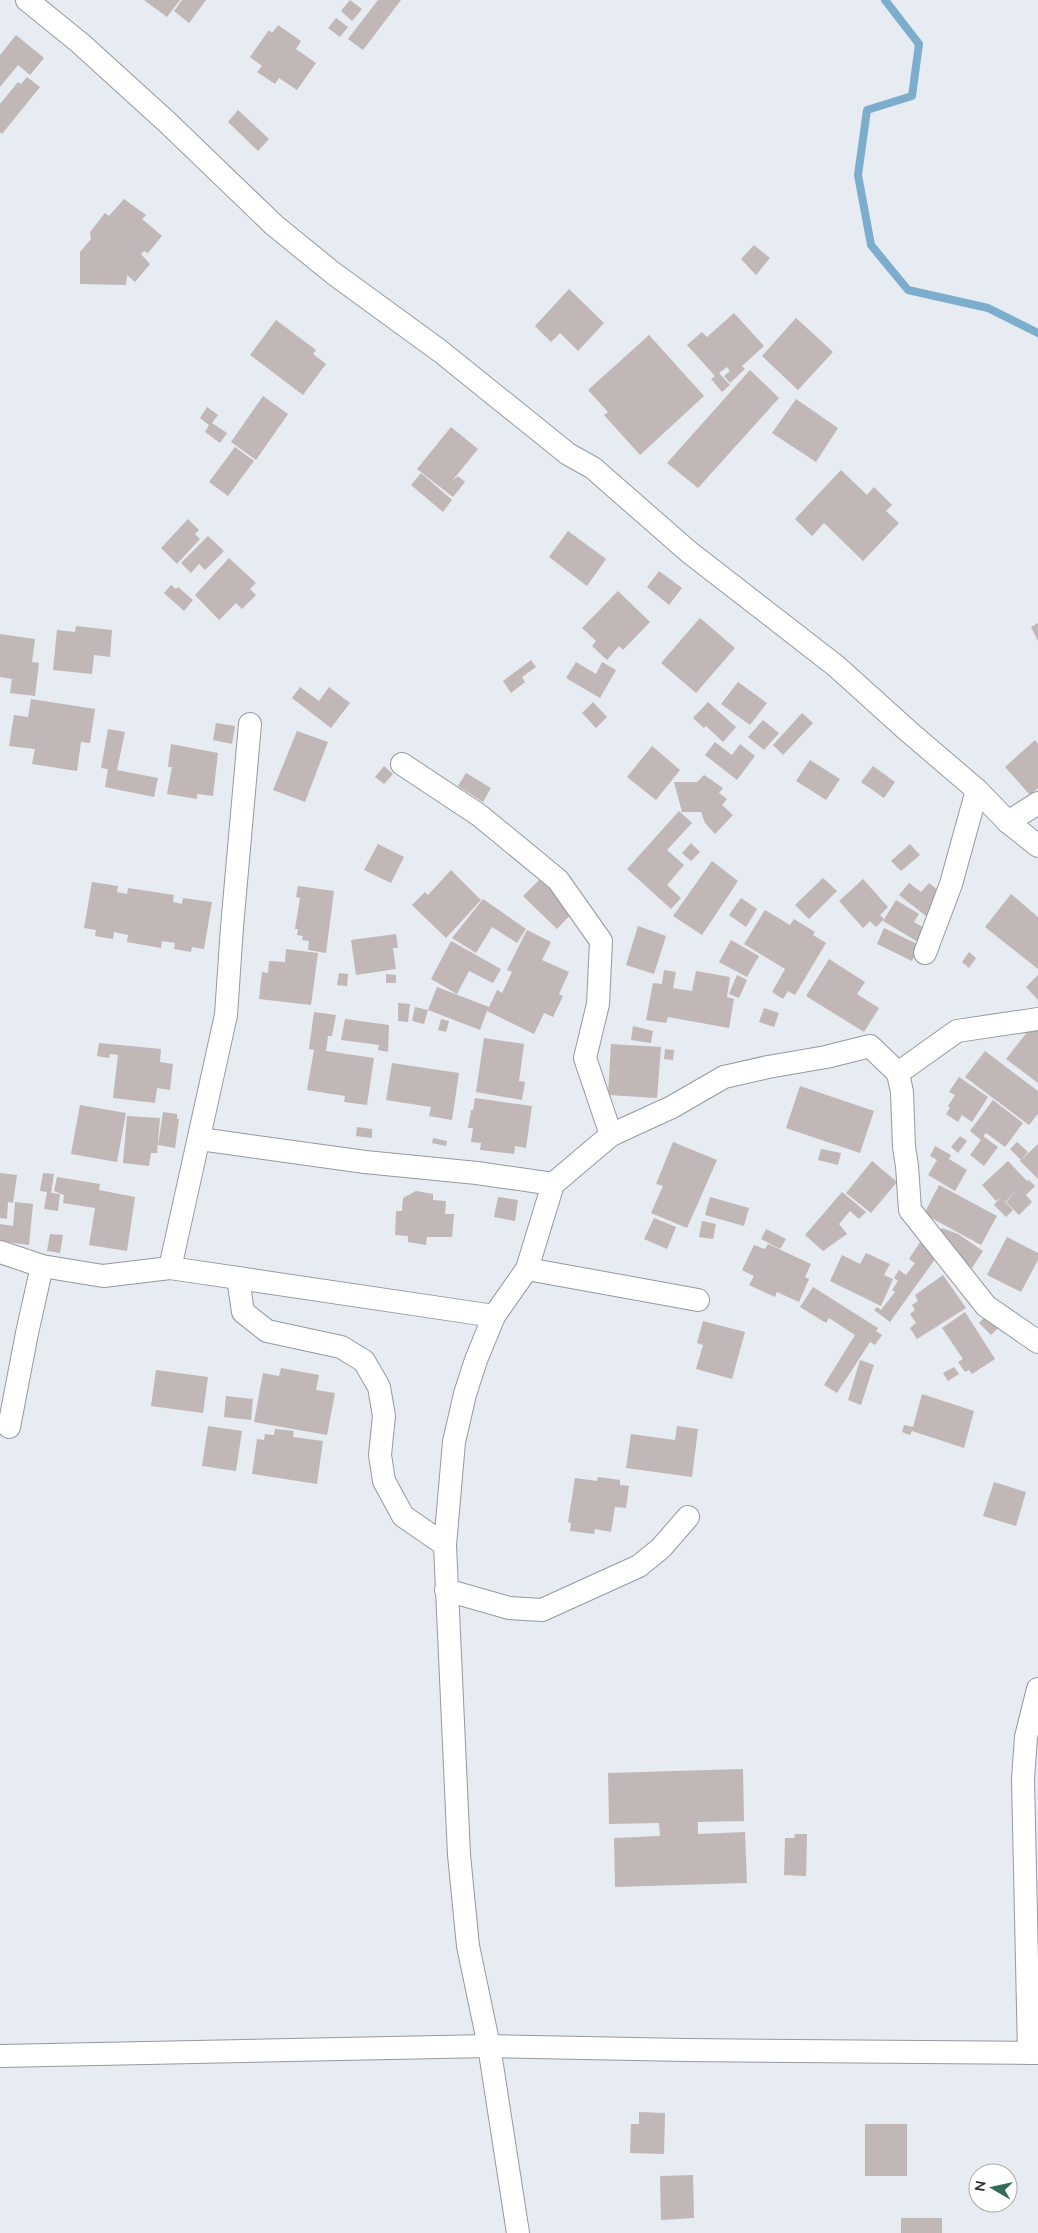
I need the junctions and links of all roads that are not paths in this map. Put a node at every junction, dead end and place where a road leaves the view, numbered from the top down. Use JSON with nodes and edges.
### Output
{"nodes":[{"id":1,"x":27,"y":0,"type":"edge"},
{"id":2,"x":250,"y":724,"type":"dead end"},
{"id":3,"x":402,"y":764,"type":"dead end"},
{"id":4,"x":977,"y":790,"type":"junction"},
{"id":5,"x":1038,"y":803,"type":"edge"},
{"id":6,"x":1008,"y":822,"type":"junction"},
{"id":7,"x":1038,"y":846,"type":"edge"},
{"id":8,"x":925,"y":953,"type":"dead end"},
{"id":9,"x":1038,"y":1019,"type":"edge"},
{"id":10,"x":898,"y":1073,"type":"junction"},
{"id":11,"x":611,"y":1135,"type":"junction"},
{"id":12,"x":200,"y":1139,"type":"junction"},
{"id":13,"x":553,"y":1184,"type":"junction"},
{"id":14,"x":0,"y":1252,"type":"edge"},
{"id":15,"x":42,"y":1266,"type":"junction"},
{"id":16,"x":170,"y":1268,"type":"junction"},
{"id":17,"x":527,"y":1269,"type":"junction"},
{"id":18,"x":238,"y":1278,"type":"junction"},
{"id":19,"x":698,"y":1300,"type":"dead end"},
{"id":20,"x":494,"y":1316,"type":"junction"},
{"id":21,"x":1038,"y":1342,"type":"edge"},
{"id":22,"x":10,"y":1427,"type":"dead end"},
{"id":23,"x":688,"y":1517,"type":"dead end"},
{"id":24,"x":445,"y":1545,"type":"junction"},
{"id":25,"x":446,"y":1590,"type":"junction"},
{"id":26,"x":1038,"y":1689,"type":"edge"},
{"id":27,"x":489,"y":2046,"type":"junction"},
{"id":28,"x":1033,"y":2053,"type":"edge"},
{"id":29,"x":0,"y":2056,"type":"edge"},
{"id":30,"x":518,"y":2233,"type":"edge"}],
"edges":[{"from":1,"to":4,"type":"street"},
{"from":2,"to":12,"type":"street"},
{"from":3,"to":11,"type":"street"},
{"from":4,"to":6,"type":"street"},
{"from":4,"to":8,"type":"street"},
{"from":5,"to":6,"type":"street"},
{"from":6,"to":7,"type":"street"},
{"from":9,"to":10,"type":"street"},
{"from":10,"to":11,"type":"street"},
{"from":10,"to":21,"type":"street"},
{"from":11,"to":13,"type":"street"},
{"from":12,"to":13,"type":"street"},
{"from":12,"to":16,"type":"street"},
{"from":13,"to":17,"type":"street"},
{"from":14,"to":15,"type":"street"},
{"from":15,"to":16,"type":"street"},
{"from":15,"to":22,"type":"street"},
{"from":16,"to":18,"type":"street"},
{"from":17,"to":19,"type":"street"},
{"from":17,"to":20,"type":"street"},
{"from":18,"to":20,"type":"street"},
{"from":18,"to":24,"type":"street"},
{"from":20,"to":24,"type":"street"},
{"from":23,"to":25,"type":"street"},
{"from":24,"to":25,"type":"street"},
{"from":25,"to":27,"type":"street"},
{"from":26,"to":28,"type":"street"},
{"from":27,"to":28,"type":"street"},
{"from":27,"to":29,"type":"street"},
{"from":27,"to":30,"type":"street"}]}
